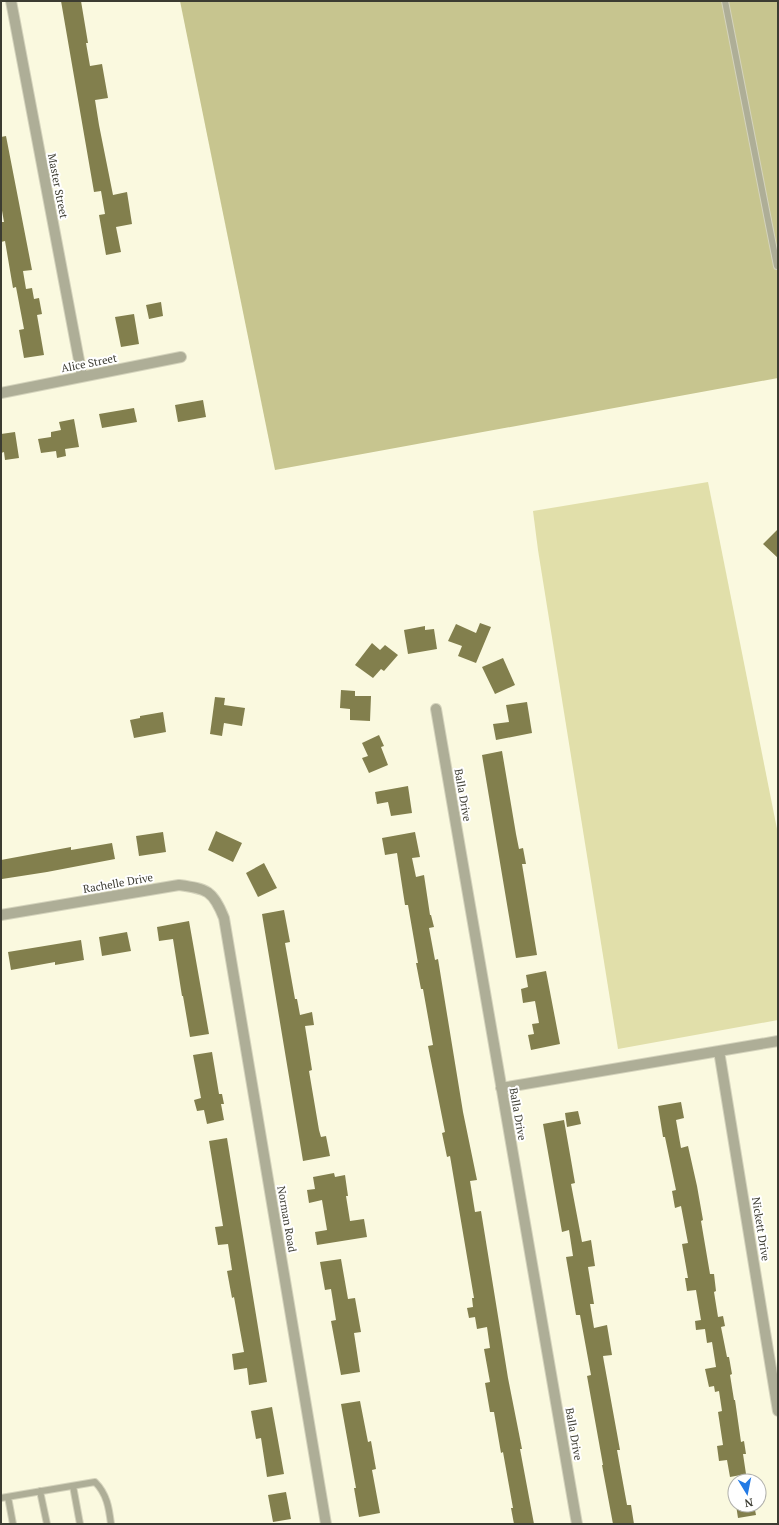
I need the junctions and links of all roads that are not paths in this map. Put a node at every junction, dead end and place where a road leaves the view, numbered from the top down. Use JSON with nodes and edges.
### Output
{"nodes":[{"id":1,"x":11,"y":1,"type":"edge"},
{"id":2,"x":726,"y":1,"type":"edge"},
{"id":3,"x":777,"y":266,"type":"dead end"},
{"id":4,"x":181,"y":357,"type":"dead end"},
{"id":5,"x":82,"y":376,"type":"junction"},
{"id":6,"x":1,"y":393,"type":"edge"},
{"id":7,"x":436,"y":709,"type":"dead end"},
{"id":8,"x":1,"y":915,"type":"edge"},
{"id":9,"x":224,"y":918,"type":"joint"},
{"id":10,"x":778,"y":1041,"type":"edge"},
{"id":11,"x":719,"y":1051,"type":"junction"},
{"id":12,"x":501,"y":1088,"type":"junction"},
{"id":13,"x":778,"y":1411,"type":"edge"},
{"id":14,"x":73,"y":1486,"type":"junction"},
{"id":15,"x":40,"y":1491,"type":"junction"},
{"id":16,"x":8,"y":1496,"type":"junction"},
{"id":17,"x":1,"y":1498,"type":"edge"},
{"id":18,"x":13,"y":1524,"type":"edge"},
{"id":19,"x":47,"y":1524,"type":"edge"},
{"id":20,"x":80,"y":1524,"type":"edge"},
{"id":21,"x":111,"y":1524,"type":"edge"},
{"id":22,"x":326,"y":1524,"type":"edge"},
{"id":23,"x":577,"y":1524,"type":"edge"}],
"edges":[{"from":1,"to":5,"type":"street","name":"Master Street"},
{"from":2,"to":3,"type":"lane"},
{"from":4,"to":5,"type":"street","name":"Alice Street"},
{"from":5,"to":6,"type":"street","name":"Alice Street"},
{"from":7,"to":12,"type":"street","name":"Balla Drive"},
{"from":8,"to":9,"type":"street","name":"Rachelle Drive"},
{"from":9,"to":22,"type":"street","name":"Norman Road"},
{"from":10,"to":11,"type":"street"},
{"from":11,"to":12,"type":"street"},
{"from":11,"to":13,"type":"street","name":"Nickett Drive"},
{"from":12,"to":23,"type":"street","name":"Balla Drive"},
{"from":14,"to":15,"type":"lane"},
{"from":14,"to":20,"type":"lane"},
{"from":14,"to":21,"type":"lane"},
{"from":15,"to":16,"type":"lane"},
{"from":15,"to":19,"type":"lane"},
{"from":16,"to":17,"type":"lane"},
{"from":16,"to":18,"type":"lane"}]}
